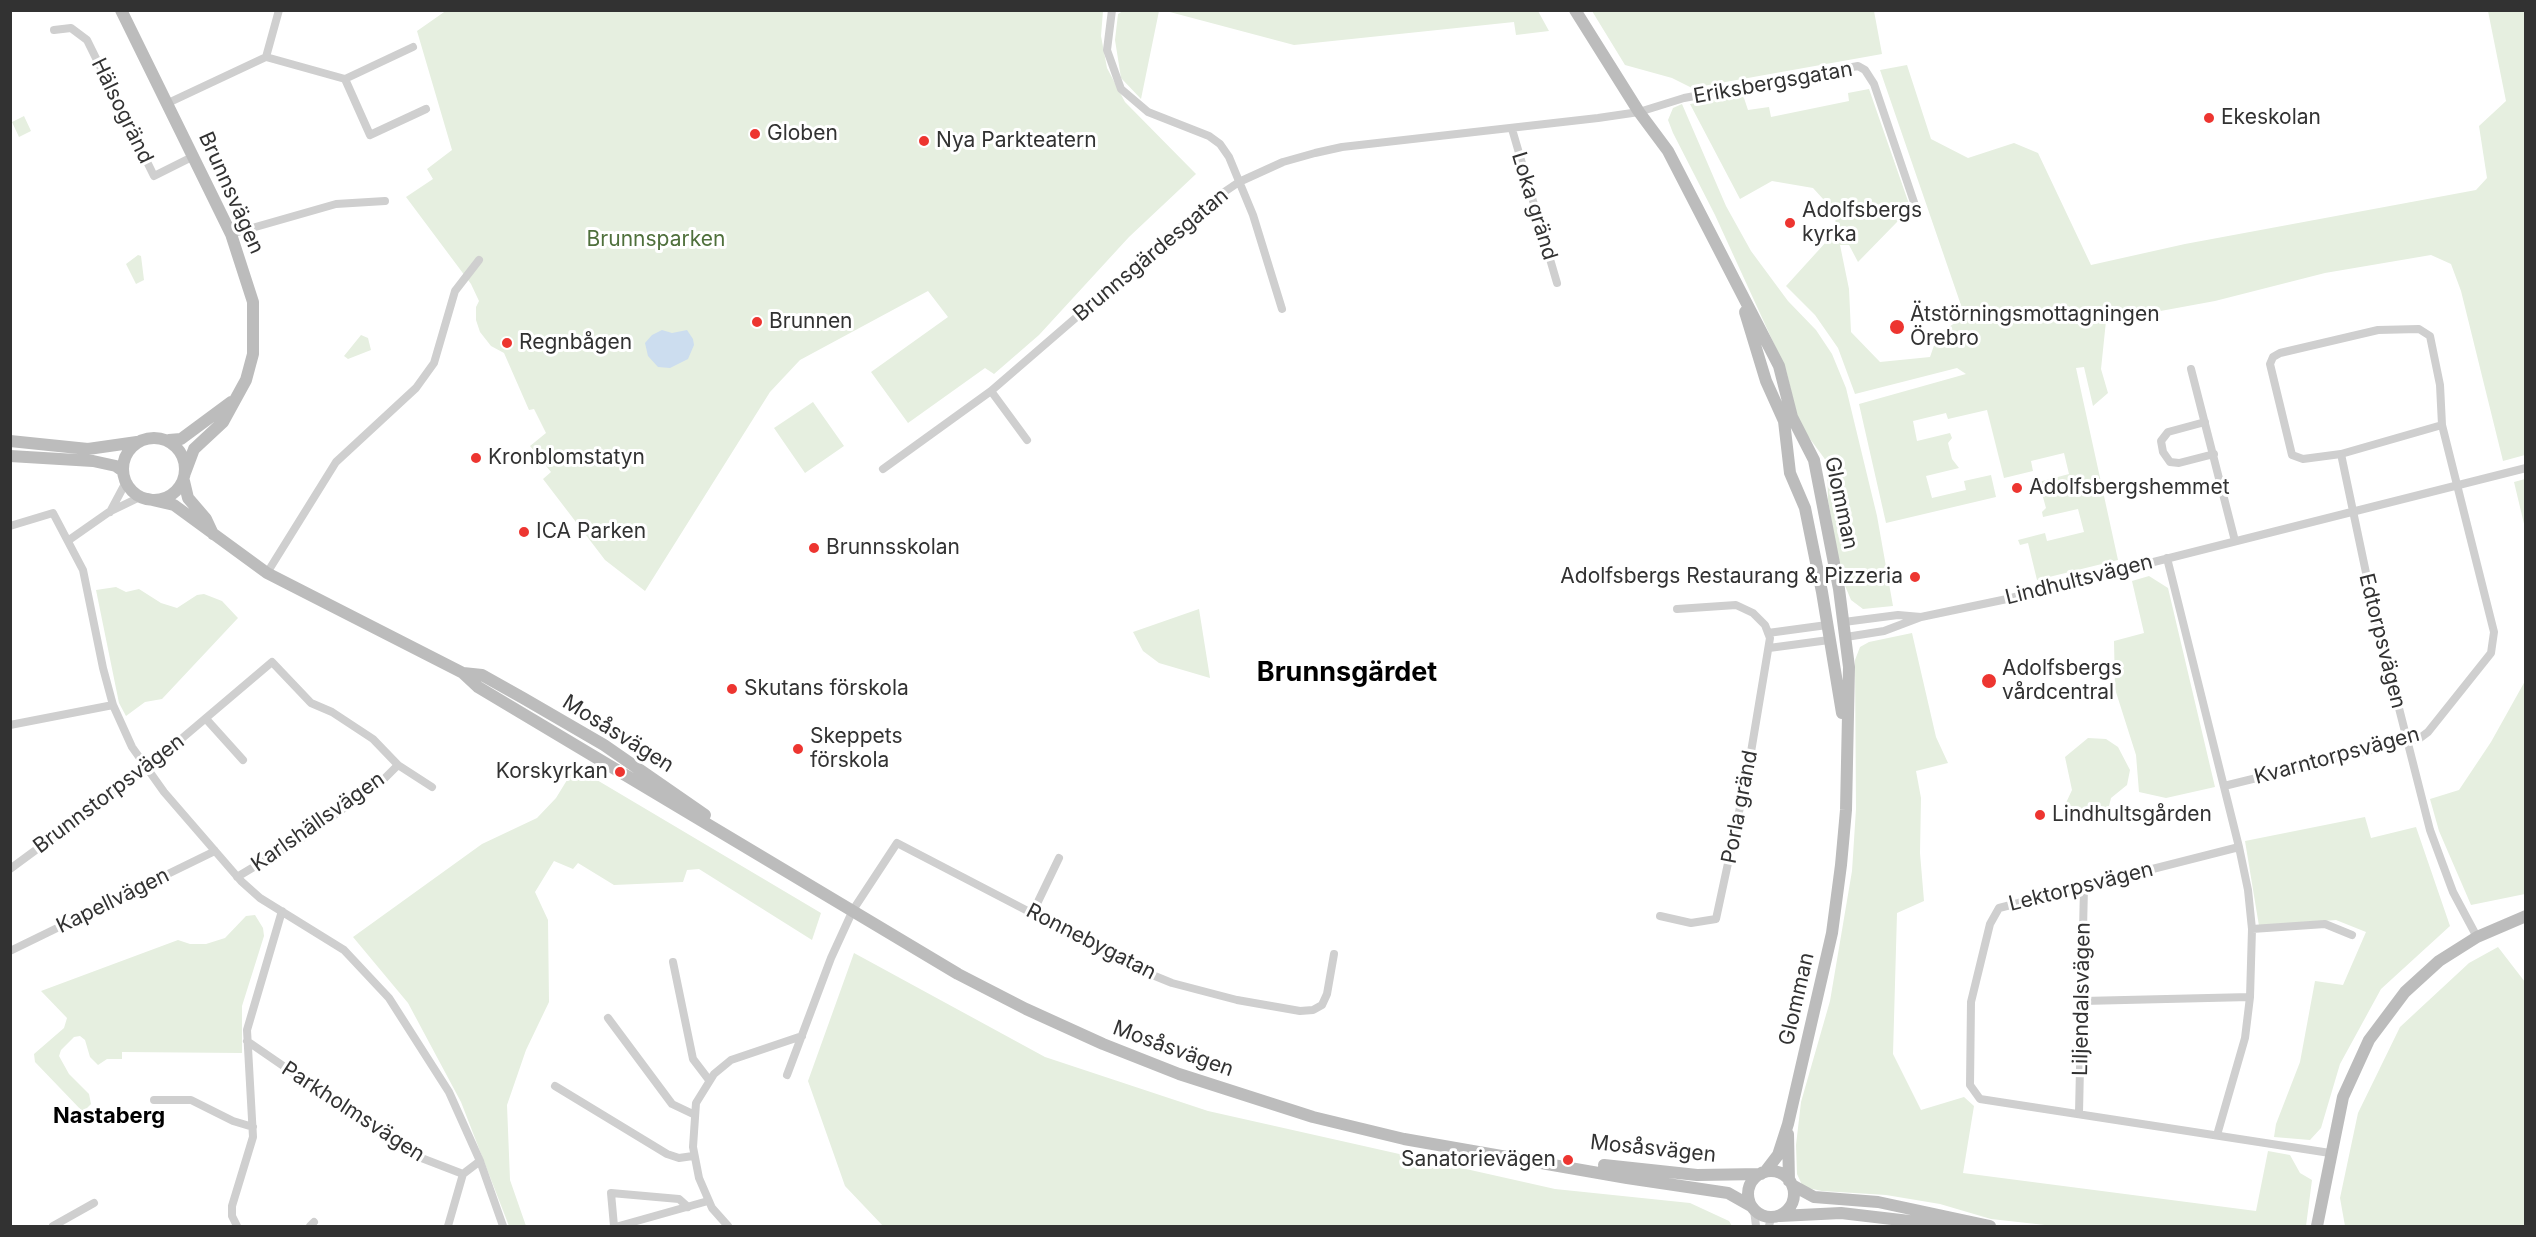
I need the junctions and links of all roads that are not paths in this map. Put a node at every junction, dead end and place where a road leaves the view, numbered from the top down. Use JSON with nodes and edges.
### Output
{"nodes":[{"id":1,"x":122,"y":10,"type":"edge"},
{"id":2,"x":279,"y":10,"type":"edge"},
{"id":3,"x":1112,"y":10,"type":"edge"},
{"id":4,"x":1575,"y":10,"type":"edge"},
{"id":5,"x":54,"y":30,"type":"dead end"},
{"id":6,"x":413,"y":47,"type":"dead end"},
{"id":7,"x":266,"y":57,"type":"junction"},
{"id":8,"x":345,"y":78,"type":"junction"},
{"id":9,"x":168,"y":103,"type":"junction"},
{"id":10,"x":426,"y":109,"type":"dead end"},
{"id":11,"x":1639,"y":112,"type":"junction"},
{"id":12,"x":1512,"y":129,"type":"junction"},
{"id":13,"x":194,"y":156,"type":"junction"},
{"id":14,"x":1239,"y":182,"type":"junction"},
{"id":15,"x":385,"y":201,"type":"dead end"},
{"id":16,"x":1917,"y":211,"type":"dead end"},
{"id":17,"x":231,"y":234,"type":"junction"},
{"id":18,"x":479,"y":260,"type":"dead end"},
{"id":19,"x":1557,"y":283,"type":"dead end"},
{"id":20,"x":1739,"y":291,"type":"junction"},
{"id":21,"x":1281,"y":309,"type":"dead end"},
{"id":22,"x":2191,"y":369,"type":"dead end"},
{"id":23,"x":991,"y":391,"type":"junction"},
{"id":24,"x":234,"y":400,"type":"junction"},
{"id":25,"x":2205,"y":422,"type":"junction"},
{"id":26,"x":2442,"y":425,"type":"junction"},
{"id":27,"x":169,"y":440,"type":"junction"},
{"id":28,"x":1028,"y":440,"type":"dead end"},
{"id":29,"x":10,"y":441,"type":"edge"},
{"id":30,"x":137,"y":442,"type":"junction"},
{"id":31,"x":2214,"y":454,"type":"junction"},
{"id":32,"x":2340,"y":454,"type":"junction"},
{"id":33,"x":10,"y":456,"type":"edge"},
{"id":34,"x":2526,"y":468,"type":"edge"},
{"id":35,"x":883,"y":469,"type":"dead end"},
{"id":36,"x":125,"y":477,"type":"junction"},
{"id":37,"x":185,"y":477,"type":"junction"},
{"id":38,"x":2456,"y":485,"type":"junction"},
{"id":39,"x":144,"y":498,"type":"junction"},
{"id":40,"x":109,"y":512,"type":"junction"},
{"id":41,"x":2352,"y":512,"type":"junction"},
{"id":42,"x":10,"y":526,"type":"edge"},
{"id":43,"x":214,"y":535,"type":"junction"},
{"id":44,"x":69,"y":540,"type":"junction"},
{"id":45,"x":2235,"y":541,"type":"junction"},
{"id":46,"x":2167,"y":558,"type":"junction"},
{"id":47,"x":267,"y":573,"type":"junction"},
{"id":48,"x":1677,"y":609,"type":"dead end"},
{"id":49,"x":1921,"y":617,"type":"junction"},
{"id":50,"x":1844,"y":622,"type":"junction"},
{"id":51,"x":1827,"y":625,"type":"junction"},
{"id":52,"x":1846,"y":638,"type":"junction"},
{"id":53,"x":1769,"y":640,"type":"junction"},
{"id":54,"x":1829,"y":640,"type":"junction"},
{"id":55,"x":272,"y":662,"type":"joint"},
{"id":56,"x":113,"y":705,"type":"junction"},
{"id":57,"x":207,"y":720,"type":"junction"},
{"id":58,"x":10,"y":726,"type":"edge"},
{"id":59,"x":1846,"y":738,"type":"junction"},
{"id":60,"x":2407,"y":741,"type":"junction"},
{"id":61,"x":243,"y":760,"type":"dead end"},
{"id":62,"x":398,"y":765,"type":"junction"},
{"id":63,"x":147,"y":768,"type":"junction"},
{"id":64,"x":2224,"y":786,"type":"junction"},
{"id":65,"x":432,"y":787,"type":"dead end"},
{"id":66,"x":2239,"y":847,"type":"junction"},
{"id":67,"x":215,"y":851,"type":"junction"},
{"id":68,"x":1059,"y":858,"type":"dead end"},
{"id":69,"x":10,"y":869,"type":"edge"},
{"id":70,"x":237,"y":877,"type":"junction"},
{"id":71,"x":2084,"y":886,"type":"junction"},
{"id":72,"x":853,"y":910,"type":"junction"},
{"id":73,"x":282,"y":911,"type":"junction"},
{"id":74,"x":1033,"y":912,"type":"junction"},
{"id":75,"x":1660,"y":916,"type":"dead end"},
{"id":76,"x":2526,"y":916,"type":"edge"},
{"id":77,"x":2252,"y":929,"type":"junction"},
{"id":78,"x":2352,"y":935,"type":"dead end"},
{"id":79,"x":2476,"y":937,"type":"junction"},
{"id":80,"x":10,"y":951,"type":"edge"},
{"id":81,"x":1334,"y":954,"type":"dead end"},
{"id":82,"x":673,"y":962,"type":"dead end"},
{"id":83,"x":2250,"y":997,"type":"junction"},
{"id":84,"x":2083,"y":1001,"type":"junction"},
{"id":85,"x":608,"y":1018,"type":"dead end"},
{"id":86,"x":802,"y":1036,"type":"junction"},
{"id":87,"x":247,"y":1041,"type":"junction"},
{"id":88,"x":787,"y":1075,"type":"dead end"},
{"id":89,"x":709,"y":1080,"type":"junction"},
{"id":90,"x":555,"y":1086,"type":"dead end"},
{"id":91,"x":154,"y":1100,"type":"dead end"},
{"id":92,"x":2079,"y":1113,"type":"junction"},
{"id":93,"x":693,"y":1114,"type":"junction"},
{"id":94,"x":1788,"y":1124,"type":"junction"},
{"id":95,"x":253,"y":1127,"type":"junction"},
{"id":96,"x":2217,"y":1135,"type":"junction"},
{"id":97,"x":2330,"y":1153,"type":"junction"},
{"id":98,"x":693,"y":1156,"type":"junction"},
{"id":99,"x":480,"y":1161,"type":"junction"},
{"id":100,"x":1763,"y":1173,"type":"junction"},
{"id":101,"x":463,"y":1174,"type":"junction"},
{"id":102,"x":1662,"y":1178,"type":"junction"},
{"id":103,"x":1791,"y":1183,"type":"junction"},
{"id":104,"x":708,"y":1201,"type":"junction"},
{"id":105,"x":94,"y":1203,"type":"dead end"},
{"id":106,"x":688,"y":1207,"type":"junction"},
{"id":107,"x":1752,"y":1208,"type":"junction"},
{"id":108,"x":1773,"y":1220,"type":"edge"},
{"id":109,"x":2320,"y":1223,"type":"edge"},
{"id":110,"x":53,"y":1227,"type":"edge"},
{"id":111,"x":237,"y":1227,"type":"edge"},
{"id":112,"x":448,"y":1227,"type":"edge"},
{"id":113,"x":503,"y":1227,"type":"edge"},
{"id":114,"x":617,"y":1227,"type":"edge"},
{"id":115,"x":728,"y":1227,"type":"edge"},
{"id":116,"x":1756,"y":1227,"type":"edge"},
{"id":117,"x":1952,"y":1227,"type":"edge"},
{"id":118,"x":1990,"y":1227,"type":"edge"}],
"edges":[{"from":1,"to":9,"type":"main road","name":"Brunnsvägen"},
{"from":2,"to":7,"type":"street"},
{"from":3,"to":14,"type":"street"},
{"from":4,"to":11,"type":"main road","name":"Glomman"},
{"from":5,"to":13,"type":"street","name":"Hälsogränd"},
{"from":6,"to":8,"type":"street"},
{"from":7,"to":8,"type":"street"},
{"from":7,"to":9,"type":"street"},
{"from":8,"to":10,"type":"street"},
{"from":9,"to":13,"type":"main road","name":"Brunnsvägen"},
{"from":11,"to":12,"type":"street","name":"Brunnsgärdesgatan"},
{"from":11,"to":16,"type":"street","name":"Eriksbergsgatan"},
{"from":11,"to":20,"type":"main road","name":"Glomman"},
{"from":12,"to":14,"type":"street","name":"Brunnsgärdesgatan"},
{"from":12,"to":19,"type":"street","name":"Loka gränd"},
{"from":13,"to":17,"type":"main road","name":"Brunnsvägen"},
{"from":14,"to":21,"type":"street"},
{"from":14,"to":23,"type":"street","name":"Brunnsgärdesgatan"},
{"from":15,"to":17,"type":"street"},
{"from":17,"to":24,"type":"main road","name":"Brunnsvägen"},
{"from":18,"to":47,"type":"street"},
{"from":20,"to":50,"type":"main road","name":"Glomman"},
{"from":20,"to":51,"type":"main road","name":"Glomman"},
{"from":22,"to":25,"type":"street"},
{"from":23,"to":28,"type":"street"},
{"from":23,"to":35,"type":"street","name":"Brunnsgärdesgatan"},
{"from":24,"to":27,"type":"main road","name":"Brunnsvägen"},
{"from":24,"to":37,"type":"main road","name":"Brunnsvägen"},
{"from":25,"to":31,"type":"street"},
{"from":25,"to":31,"type":"street"},
{"from":26,"to":32,"type":"street"},
{"from":26,"to":32,"type":"street","name":"Kvarntorpsvägen"},
{"from":26,"to":38,"type":"street","name":"Kvarntorpsvägen"},
{"from":27,"to":30,"type":"main road"},
{"from":27,"to":37,"type":"main road"},
{"from":29,"to":30,"type":"main road"},
{"from":30,"to":36,"type":"main road"},
{"from":31,"to":45,"type":"street"},
{"from":32,"to":41,"type":"street","name":"Edtorpsvägen"},
{"from":33,"to":36,"type":"main road"},
{"from":34,"to":38,"type":"street","name":"Lindhultsvägen"},
{"from":36,"to":39,"type":"main road"},
{"from":36,"to":40,"type":"street"},
{"from":37,"to":39,"type":"main road"},
{"from":37,"to":43,"type":"main road","name":"Mosåsvägen"},
{"from":38,"to":41,"type":"street","name":"Lindhultsvägen"},
{"from":38,"to":60,"type":"street","name":"Kvarntorpsvägen"},
{"from":39,"to":40,"type":"street"},
{"from":39,"to":43,"type":"main road","name":"Mosåsvägen"},
{"from":40,"to":44,"type":"street"},
{"from":41,"to":45,"type":"street","name":"Lindhultsvägen"},
{"from":41,"to":60,"type":"street","name":"Edtorpsvägen"},
{"from":42,"to":44,"type":"street"},
{"from":43,"to":47,"type":"main road","name":"Mosåsvägen"},
{"from":44,"to":56,"type":"street"},
{"from":45,"to":46,"type":"street","name":"Lindhultsvägen"},
{"from":46,"to":49,"type":"street","name":"Lindhultsvägen"},
{"from":46,"to":64,"type":"street"},
{"from":47,"to":72,"type":"main road","name":"Mosåsvägen"},
{"from":48,"to":53,"type":"street"},
{"from":49,"to":50,"type":"street","name":"Lindhultsvägen"},
{"from":49,"to":52,"type":"street","name":"Lindhultsvägen"},
{"from":50,"to":51,"type":"main road"},
{"from":50,"to":52,"type":"main road","name":"Glomman"},
{"from":51,"to":53,"type":"street"},
{"from":51,"to":54,"type":"main road","name":"Glomman"},
{"from":52,"to":54,"type":"main road"},
{"from":52,"to":59,"type":"main road","name":"Glomman"},
{"from":53,"to":54,"type":"street"},
{"from":53,"to":75,"type":"street","name":"Porla gränd"},
{"from":54,"to":59,"type":"main road","name":"Glomman"},
{"from":55,"to":57,"type":"street","name":"Brunnstorpsvägen"},
{"from":55,"to":62,"type":"street","name":"Karlshällsvägen"},
{"from":56,"to":58,"type":"street"},
{"from":56,"to":63,"type":"street"},
{"from":57,"to":61,"type":"street"},
{"from":57,"to":63,"type":"street","name":"Brunnstorpsvägen"},
{"from":59,"to":94,"type":"main road","name":"Glomman"},
{"from":60,"to":64,"type":"street","name":"Kvarntorpsvägen"},
{"from":60,"to":79,"type":"street","name":"Edtorpsvägen"},
{"from":62,"to":65,"type":"street","name":"Karlshällsvägen"},
{"from":62,"to":70,"type":"street","name":"Karlshällsvägen"},
{"from":63,"to":67,"type":"street"},
{"from":63,"to":69,"type":"street","name":"Brunnstorpsvägen"},
{"from":64,"to":66,"type":"street"},
{"from":66,"to":71,"type":"street","name":"Lektorpsvägen"},
{"from":66,"to":77,"type":"street"},
{"from":67,"to":70,"type":"street"},
{"from":67,"to":80,"type":"street","name":"Kapellvägen"},
{"from":68,"to":74,"type":"street"},
{"from":70,"to":73,"type":"street"},
{"from":71,"to":84,"type":"street","name":"Liljendalsvägen"},
{"from":71,"to":92,"type":"street","name":"Lektorpsvägen"},
{"from":72,"to":74,"type":"street","name":"Ronnebygatan"},
{"from":72,"to":86,"type":"street"},
{"from":72,"to":102,"type":"main road","name":"Mosåsvägen"},
{"from":73,"to":87,"type":"street"},
{"from":73,"to":99,"type":"street"},
{"from":74,"to":81,"type":"street","name":"Ronnebygatan"},
{"from":76,"to":79,"type":"main road"},
{"from":77,"to":78,"type":"street"},
{"from":77,"to":83,"type":"street"},
{"from":79,"to":97,"type":"main road"},
{"from":82,"to":89,"type":"street"},
{"from":83,"to":84,"type":"street"},
{"from":83,"to":96,"type":"street"},
{"from":84,"to":92,"type":"street","name":"Liljendalsvägen"},
{"from":85,"to":93,"type":"street"},
{"from":86,"to":88,"type":"street"},
{"from":86,"to":89,"type":"street"},
{"from":87,"to":95,"type":"street"},
{"from":87,"to":101,"type":"street","name":"Parkholmsvägen"},
{"from":89,"to":93,"type":"street"},
{"from":90,"to":98,"type":"street"},
{"from":91,"to":95,"type":"street"},
{"from":92,"to":96,"type":"street","name":"Lektorpsvägen"},
{"from":93,"to":98,"type":"street"},
{"from":94,"to":100,"type":"main road","name":"Glomman"},
{"from":94,"to":103,"type":"main road","name":"Glomman"},
{"from":95,"to":111,"type":"street"},
{"from":96,"to":97,"type":"street","name":"Lektorpsvägen"},
{"from":97,"to":109,"type":"main road"},
{"from":98,"to":104,"type":"street"},
{"from":99,"to":101,"type":"street"},
{"from":99,"to":113,"type":"street"},
{"from":100,"to":102,"type":"main road","name":"Mosåsvägen"},
{"from":100,"to":103,"type":"main road"},
{"from":100,"to":107,"type":"main road"},
{"from":101,"to":112,"type":"street"},
{"from":102,"to":107,"type":"main road","name":"Mosåsvägen"},
{"from":103,"to":108,"type":"main road"},
{"from":103,"to":118,"type":"main road"},
{"from":104,"to":106,"type":"street"},
{"from":104,"to":115,"type":"street"},
{"from":105,"to":110,"type":"street"},
{"from":106,"to":114,"type":"street"},
{"from":106,"to":114,"type":"street"},
{"from":107,"to":108,"type":"main road"},
{"from":107,"to":116,"type":"street"},
{"from":108,"to":117,"type":"main road"}]}
